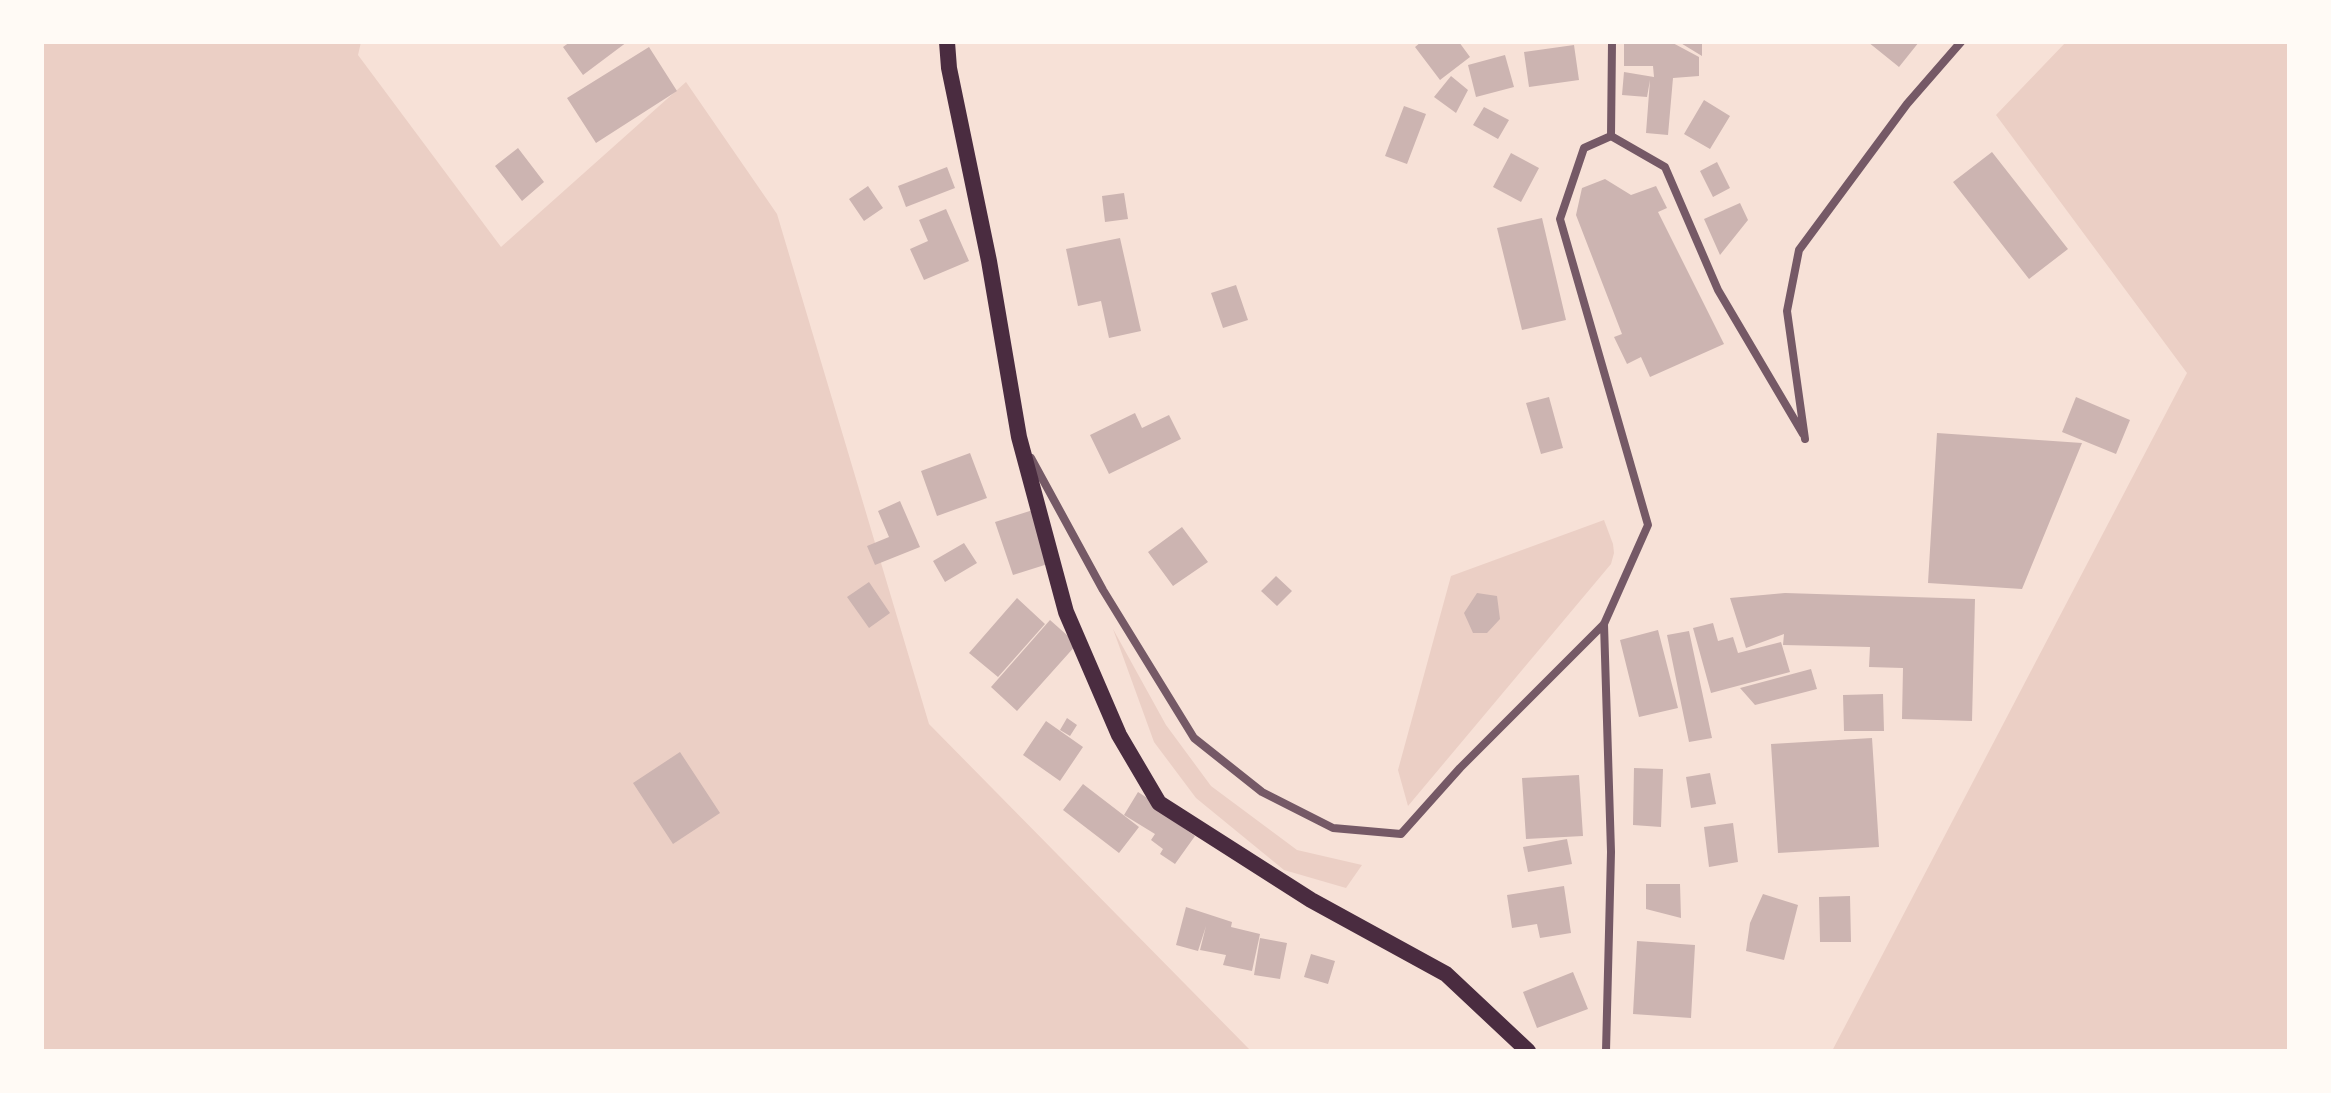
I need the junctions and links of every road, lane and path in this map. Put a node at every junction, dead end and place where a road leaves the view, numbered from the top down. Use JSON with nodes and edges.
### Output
{"nodes":[{"id":1,"x":947,"y":42,"type":"edge"},
{"id":2,"x":1612,"y":42,"type":"edge"},
{"id":3,"x":1961,"y":42,"type":"edge"},
{"id":4,"x":1611,"y":136,"type":"junction"},
{"id":5,"x":1019,"y":437,"type":"junction"},
{"id":6,"x":1604,"y":624,"type":"junction"},
{"id":7,"x":1528,"y":1051,"type":"edge"},
{"id":8,"x":1606,"y":1051,"type":"edge"}],
"edges":[{"from":1,"to":5,"type":"main road"},
{"from":2,"to":4,"type":"street"},
{"from":3,"to":4,"type":"street"},
{"from":4,"to":6,"type":"street"},
{"from":5,"to":6,"type":"street"},
{"from":5,"to":7,"type":"main road"},
{"from":6,"to":8,"type":"street"}]}
